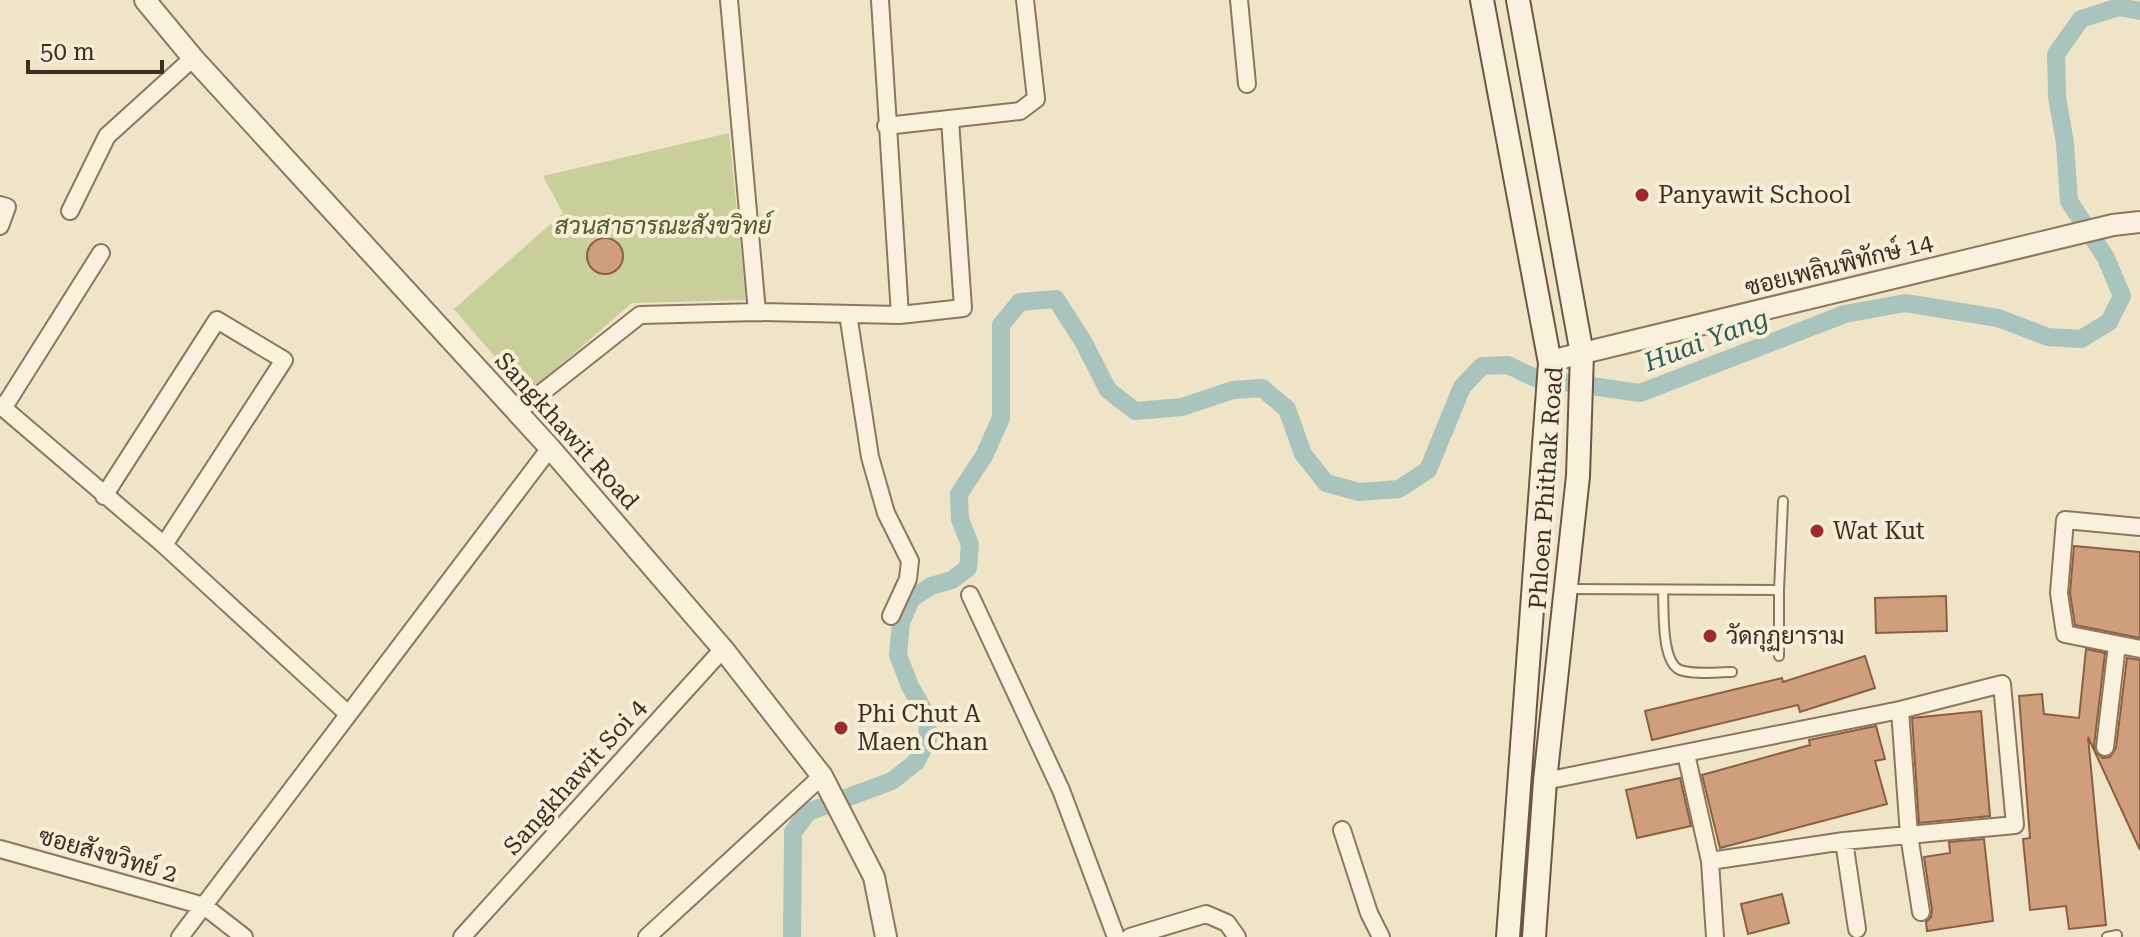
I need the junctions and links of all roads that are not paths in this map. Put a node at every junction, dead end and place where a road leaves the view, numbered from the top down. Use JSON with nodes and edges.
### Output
{"nodes":[{"id":1,"x":145,"y":0,"type":"edge"},
{"id":2,"x":729,"y":0,"type":"edge"},
{"id":3,"x":880,"y":0,"type":"edge"},
{"id":4,"x":1025,"y":0,"type":"edge"},
{"id":5,"x":1239,"y":0,"type":"edge"},
{"id":6,"x":1482,"y":0,"type":"edge"},
{"id":7,"x":1518,"y":0,"type":"edge"},
{"id":8,"x":193,"y":58,"type":"junction"},
{"id":9,"x":1247,"y":84,"type":"dead end"},
{"id":10,"x":950,"y":120,"type":"junction"},
{"id":11,"x":886,"y":126,"type":"junction"},
{"id":12,"x":0,"y":205,"type":"edge"},
{"id":13,"x":70,"y":211,"type":"dead end"},
{"id":14,"x":2140,"y":222,"type":"edge"},
{"id":15,"x":0,"y":226,"type":"edge"},
{"id":16,"x":101,"y":253,"type":"dead end"},
{"id":17,"x":757,"y":312,"type":"junction"},
{"id":18,"x":848,"y":314,"type":"junction"},
{"id":19,"x":900,"y":315,"type":"junction"},
{"id":20,"x":1582,"y":355,"type":"junction"},
{"id":21,"x":1550,"y":362,"type":"junction"},
{"id":22,"x":2,"y":406,"type":"edge"},
{"id":23,"x":516,"y":413,"type":"junction"},
{"id":24,"x":550,"y":448,"type":"junction"},
{"id":25,"x":104,"y":496,"type":"junction"},
{"id":26,"x":1783,"y":501,"type":"dead end"},
{"id":27,"x":2140,"y":527,"type":"edge"},
{"id":28,"x":164,"y":545,"type":"junction"},
{"id":29,"x":1566,"y":589,"type":"junction"},
{"id":30,"x":1779,"y":590,"type":"junction"},
{"id":31,"x":1663,"y":591,"type":"junction"},
{"id":32,"x":970,"y":595,"type":"dead end"},
{"id":33,"x":891,"y":616,"type":"dead end"},
{"id":34,"x":2117,"y":645,"type":"junction"},
{"id":35,"x":723,"y":649,"type":"junction"},
{"id":36,"x":2140,"y":649,"type":"edge"},
{"id":37,"x":1779,"y":656,"type":"dead end"},
{"id":38,"x":1732,"y":672,"type":"dead end"},
{"id":39,"x":1900,"y":710,"type":"junction"},
{"id":40,"x":348,"y":714,"type":"junction"},
{"id":41,"x":2105,"y":747,"type":"dead end"},
{"id":42,"x":1686,"y":754,"type":"junction"},
{"id":43,"x":822,"y":776,"type":"junction"},
{"id":44,"x":1545,"y":781,"type":"junction"},
{"id":45,"x":1342,"y":830,"type":"dead end"},
{"id":46,"x":1909,"y":835,"type":"junction"},
{"id":47,"x":1844,"y":841,"type":"junction"},
{"id":48,"x":0,"y":849,"type":"edge"},
{"id":49,"x":1710,"y":861,"type":"junction"},
{"id":50,"x":204,"y":906,"type":"junction"},
{"id":51,"x":1921,"y":912,"type":"dead end"},
{"id":52,"x":1857,"y":929,"type":"dead end"},
{"id":53,"x":180,"y":937,"type":"edge"},
{"id":54,"x":244,"y":937,"type":"edge"},
{"id":55,"x":462,"y":937,"type":"edge"},
{"id":56,"x":647,"y":937,"type":"edge"},
{"id":57,"x":886,"y":937,"type":"edge"},
{"id":58,"x":1116,"y":937,"type":"edge"},
{"id":59,"x":1130,"y":937,"type":"edge"},
{"id":60,"x":1237,"y":937,"type":"edge"},
{"id":61,"x":1381,"y":937,"type":"edge"},
{"id":62,"x":1508,"y":937,"type":"edge"},
{"id":63,"x":1534,"y":937,"type":"edge"},
{"id":64,"x":1715,"y":937,"type":"edge"}],
"edges":[{"from":1,"to":8,"type":"street","name":"Sangkhawit Road"},
{"from":2,"to":17,"type":"street"},
{"from":3,"to":11,"type":"street"},
{"from":4,"to":10,"type":"street"},
{"from":5,"to":9,"type":"street"},
{"from":6,"to":21,"type":"main road","name":"Phloen Phithak Road"},
{"from":7,"to":20,"type":"main road","name":"Phloen Phithak Road"},
{"from":8,"to":13,"type":"street"},
{"from":8,"to":23,"type":"street","name":"Sangkhawit Road"},
{"from":10,"to":11,"type":"street"},
{"from":10,"to":19,"type":"street"},
{"from":11,"to":19,"type":"street"},
{"from":12,"to":15,"type":"street"},
{"from":14,"to":20,"type":"street","name":"ซอยเพลินพิทักษ์ 14"},
{"from":16,"to":22,"type":"street"},
{"from":17,"to":18,"type":"street"},
{"from":17,"to":23,"type":"street"},
{"from":18,"to":19,"type":"street"},
{"from":18,"to":33,"type":"street"},
{"from":20,"to":21,"type":"street","name":"ซอยเพลินพิทักษ์ 14"},
{"from":20,"to":29,"type":"main road","name":"Phloen Phithak Road"},
{"from":21,"to":62,"type":"main road","name":"Phloen Phithak Road"},
{"from":22,"to":25,"type":"street"},
{"from":23,"to":24,"type":"street","name":"Sangkhawit Road"},
{"from":24,"to":35,"type":"street","name":"Sangkhawit Road"},
{"from":24,"to":40,"type":"street"},
{"from":25,"to":28,"type":"street"},
{"from":25,"to":28,"type":"street"},
{"from":26,"to":30,"type":"lane"},
{"from":27,"to":34,"type":"street"},
{"from":28,"to":40,"type":"street"},
{"from":29,"to":31,"type":"lane"},
{"from":29,"to":44,"type":"main road","name":"Phloen Phithak Road"},
{"from":30,"to":31,"type":"lane"},
{"from":30,"to":37,"type":"lane"},
{"from":31,"to":38,"type":"lane"},
{"from":32,"to":58,"type":"street"},
{"from":34,"to":36,"type":"street"},
{"from":34,"to":41,"type":"street"},
{"from":35,"to":43,"type":"street","name":"Sangkhawit Road"},
{"from":35,"to":55,"type":"street","name":"Sangkhawit Soi 4"},
{"from":39,"to":42,"type":"street"},
{"from":39,"to":46,"type":"street"},
{"from":39,"to":46,"type":"street"},
{"from":40,"to":50,"type":"street"},
{"from":42,"to":44,"type":"street"},
{"from":42,"to":49,"type":"street"},
{"from":43,"to":56,"type":"street"},
{"from":43,"to":57,"type":"street","name":"Sangkhawit Road"},
{"from":44,"to":63,"type":"main road","name":"Phloen Phithak Road"},
{"from":45,"to":61,"type":"street"},
{"from":46,"to":47,"type":"street"},
{"from":46,"to":51,"type":"street"},
{"from":47,"to":49,"type":"street"},
{"from":47,"to":52,"type":"street"},
{"from":48,"to":50,"type":"street","name":"ซอยสังขวิทย์ 2"},
{"from":49,"to":64,"type":"street"},
{"from":50,"to":53,"type":"street"},
{"from":50,"to":54,"type":"street"},
{"from":59,"to":60,"type":"street"}]}
